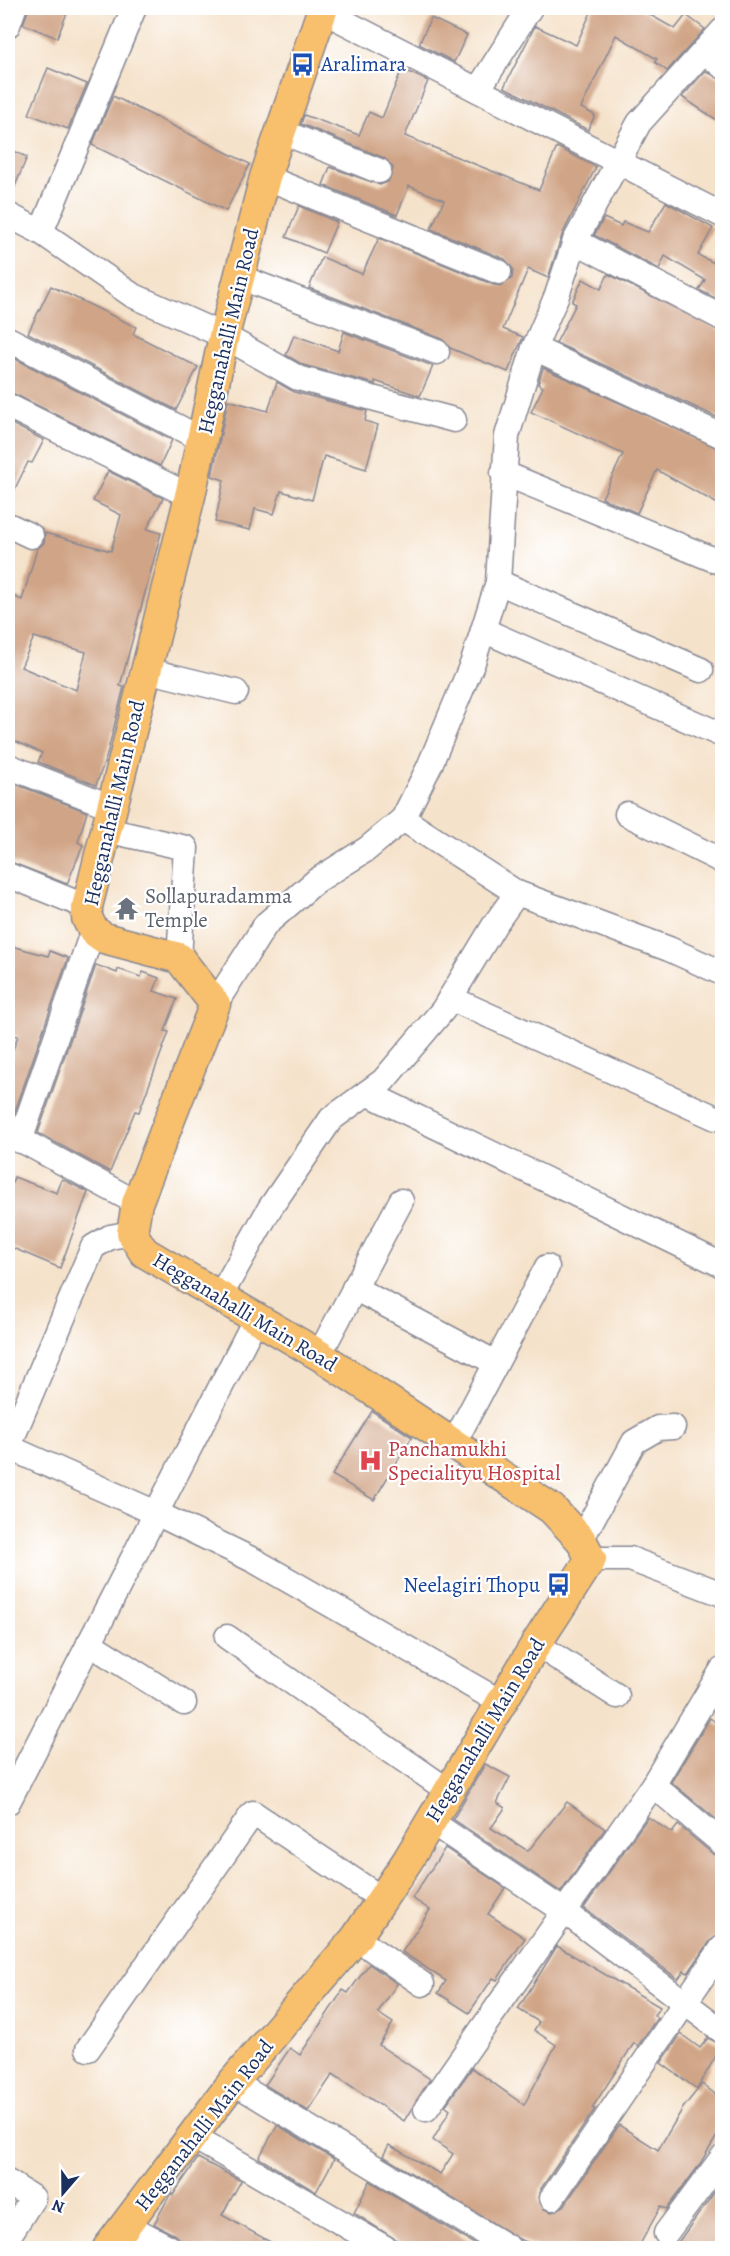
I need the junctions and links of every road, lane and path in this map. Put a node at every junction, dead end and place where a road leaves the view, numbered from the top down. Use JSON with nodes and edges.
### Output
{"nodes":[{"id":1,"x":14,"y":8,"type":"edge"},
{"id":2,"x":134,"y":8,"type":"edge"},
{"id":3,"x":530,"y":8,"type":"edge"},
{"id":4,"x":322,"y":9,"type":"edge"},
{"id":5,"x":8,"y":26,"type":"edge"},
{"id":6,"x":723,"y":31,"type":"edge"},
{"id":7,"x":713,"y":59,"type":"edge"},
{"id":8,"x":477,"y":90,"type":"junction"},
{"id":9,"x":280,"y":131,"type":"junction"},
{"id":10,"x":619,"y":161,"type":"junction"},
{"id":11,"x":379,"y":171,"type":"dead end"},
{"id":12,"x":265,"y":177,"type":"junction"},
{"id":13,"x":8,"y":215,"type":"edge"},
{"id":14,"x":723,"y":215,"type":"edge"},
{"id":15,"x":41,"y":232,"type":"junction"},
{"id":16,"x":575,"y":241,"type":"junction"},
{"id":17,"x":499,"y":272,"type":"dead end"},
{"id":18,"x":239,"y":277,"type":"junction"},
{"id":19,"x":723,"y":318,"type":"edge"},
{"id":20,"x":224,"y":336,"type":"junction"},
{"id":21,"x":8,"y":339,"type":"edge"},
{"id":22,"x":534,"y":348,"type":"junction"},
{"id":23,"x":437,"y":352,"type":"dead end"},
{"id":24,"x":8,"y":406,"type":"edge"},
{"id":25,"x":454,"y":420,"type":"dead end"},
{"id":26,"x":723,"y":436,"type":"edge"},
{"id":27,"x":203,"y":440,"type":"junction"},
{"id":28,"x":503,"y":473,"type":"junction"},
{"id":29,"x":190,"y":496,"type":"junction"},
{"id":30,"x":8,"y":525,"type":"edge"},
{"id":31,"x":31,"y":536,"type":"dead end"},
{"id":32,"x":723,"y":563,"type":"edge"},
{"id":33,"x":498,"y":582,"type":"junction"},
{"id":34,"x":483,"y":630,"type":"junction"},
{"id":35,"x":146,"y":670,"type":"junction"},
{"id":36,"x":701,"y":670,"type":"dead end"},
{"id":37,"x":236,"y":692,"type":"dead end"},
{"id":38,"x":723,"y":735,"type":"edge"},
{"id":39,"x":8,"y":766,"type":"edge"},
{"id":40,"x":627,"y":814,"type":"dead end"},
{"id":41,"x":109,"y":818,"type":"junction"},
{"id":42,"x":404,"y":819,"type":"junction"},
{"id":43,"x":723,"y":861,"type":"edge"},
{"id":44,"x":8,"y":875,"type":"edge"},
{"id":45,"x":517,"y":893,"type":"junction"},
{"id":46,"x":90,"y":918,"type":"junction"},
{"id":47,"x":180,"y":958,"type":"junction"},
{"id":48,"x":723,"y":973,"type":"edge"},
{"id":49,"x":450,"y":998,"type":"junction"},
{"id":50,"x":215,"y":1004,"type":"junction"},
{"id":51,"x":367,"y":1094,"type":"junction"},
{"id":52,"x":716,"y":1118,"type":"dead end"},
{"id":53,"x":14,"y":1137,"type":"edge"},
{"id":54,"x":401,"y":1201,"type":"dead end"},
{"id":55,"x":137,"y":1203,"type":"junction"},
{"id":56,"x":132,"y":1233,"type":"junction"},
{"id":57,"x":723,"y":1265,"type":"edge"},
{"id":58,"x":546,"y":1267,"type":"dead end"},
{"id":59,"x":354,"y":1288,"type":"junction"},
{"id":60,"x":219,"y":1298,"type":"junction"},
{"id":61,"x":256,"y":1318,"type":"junction"},
{"id":62,"x":319,"y":1354,"type":"junction"},
{"id":63,"x":496,"y":1363,"type":"junction"},
{"id":64,"x":673,"y":1427,"type":"dead end"},
{"id":65,"x":454,"y":1443,"type":"junction"},
{"id":66,"x":8,"y":1448,"type":"edge"},
{"id":67,"x":156,"y":1513,"type":"junction"},
{"id":68,"x":586,"y":1550,"type":"junction"},
{"id":69,"x":723,"y":1594,"type":"edge"},
{"id":70,"x":227,"y":1637,"type":"dead end"},
{"id":71,"x":89,"y":1643,"type":"junction"},
{"id":72,"x":536,"y":1644,"type":"junction"},
{"id":73,"x":722,"y":1671,"type":"edge"},
{"id":74,"x":617,"y":1696,"type":"dead end"},
{"id":75,"x":184,"y":1703,"type":"dead end"},
{"id":76,"x":502,"y":1703,"type":"junction"},
{"id":77,"x":653,"y":1785,"type":"junction"},
{"id":78,"x":450,"y":1792,"type":"junction"},
{"id":79,"x":8,"y":1802,"type":"edge"},
{"id":80,"x":430,"y":1821,"type":"junction"},
{"id":81,"x":723,"y":1844,"type":"edge"},
{"id":82,"x":382,"y":1899,"type":"junction"},
{"id":83,"x":564,"y":1911,"type":"junction"},
{"id":84,"x":356,"y":1938,"type":"junction"},
{"id":85,"x":723,"y":1948,"type":"edge"},
{"id":86,"x":422,"y":1984,"type":"dead end"},
{"id":87,"x":684,"y":2002,"type":"junction"},
{"id":88,"x":723,"y":2031,"type":"edge"},
{"id":89,"x":88,"y":2049,"type":"dead end"},
{"id":90,"x":233,"y":2082,"type":"junction"},
{"id":91,"x":426,"y":2109,"type":"dead end"},
{"id":92,"x":194,"y":2137,"type":"junction"},
{"id":93,"x":723,"y":2158,"type":"edge"},
{"id":94,"x":8,"y":2182,"type":"edge"},
{"id":95,"x":552,"y":2198,"type":"dead end"},
{"id":96,"x":126,"y":2225,"type":"junction"},
{"id":97,"x":666,"y":2233,"type":"dead end"},
{"id":98,"x":8,"y":2237,"type":"edge"},
{"id":99,"x":108,"y":2248,"type":"edge"},
{"id":100,"x":170,"y":2248,"type":"edge"},
{"id":101,"x":385,"y":2248,"type":"edge"},
{"id":102,"x":509,"y":2248,"type":"edge"}],
"edges":[{"from":1,"to":5,"type":"street"},
{"from":2,"to":15,"type":"street"},
{"from":3,"to":8,"type":"street"},
{"from":4,"to":8,"type":"street"},
{"from":4,"to":9,"type":"main road","name":"Hegganahalli Main Road"},
{"from":6,"to":7,"type":"street"},
{"from":7,"to":10,"type":"street"},
{"from":8,"to":10,"type":"street"},
{"from":9,"to":11,"type":"street"},
{"from":9,"to":12,"type":"main road","name":"Hegganahalli Main Road"},
{"from":10,"to":14,"type":"street"},
{"from":10,"to":16,"type":"street"},
{"from":12,"to":17,"type":"street"},
{"from":12,"to":18,"type":"main road","name":"Hegganahalli Main Road"},
{"from":13,"to":15,"type":"street"},
{"from":15,"to":20,"type":"street"},
{"from":16,"to":19,"type":"street"},
{"from":16,"to":22,"type":"street"},
{"from":18,"to":20,"type":"main road","name":"Hegganahalli Main Road"},
{"from":18,"to":23,"type":"street"},
{"from":20,"to":25,"type":"street"},
{"from":20,"to":27,"type":"main road","name":"Hegganahalli Main Road"},
{"from":21,"to":27,"type":"street"},
{"from":22,"to":26,"type":"street"},
{"from":22,"to":28,"type":"street"},
{"from":24,"to":29,"type":"street"},
{"from":27,"to":29,"type":"main road","name":"Hegganahalli Main Road"},
{"from":28,"to":32,"type":"street"},
{"from":28,"to":33,"type":"street"},
{"from":29,"to":35,"type":"main road","name":"Hegganahalli Main Road"},
{"from":30,"to":31,"type":"street"},
{"from":33,"to":34,"type":"street"},
{"from":33,"to":36,"type":"street"},
{"from":34,"to":38,"type":"street"},
{"from":34,"to":42,"type":"street"},
{"from":35,"to":37,"type":"street"},
{"from":35,"to":41,"type":"main road","name":"Hegganahalli Main Road"},
{"from":39,"to":41,"type":"street"},
{"from":40,"to":43,"type":"street"},
{"from":41,"to":46,"type":"main road","name":"Hegganahalli Main Road"},
{"from":41,"to":47,"type":"street"},
{"from":42,"to":45,"type":"street"},
{"from":42,"to":50,"type":"street"},
{"from":44,"to":46,"type":"street"},
{"from":45,"to":48,"type":"street"},
{"from":45,"to":49,"type":"street"},
{"from":46,"to":47,"type":"main road","name":"Hegganahalli Main Road"},
{"from":46,"to":53,"type":"street"},
{"from":47,"to":50,"type":"main road"},
{"from":49,"to":51,"type":"street"},
{"from":49,"to":52,"type":"street"},
{"from":50,"to":55,"type":"main road"},
{"from":51,"to":57,"type":"street"},
{"from":51,"to":60,"type":"street"},
{"from":53,"to":55,"type":"street"},
{"from":54,"to":59,"type":"street"},
{"from":55,"to":56,"type":"main road"},
{"from":56,"to":60,"type":"main road","name":"Hegganahalli Main Road"},
{"from":56,"to":66,"type":"street"},
{"from":58,"to":63,"type":"street"},
{"from":59,"to":62,"type":"street"},
{"from":59,"to":63,"type":"street"},
{"from":60,"to":61,"type":"main road","name":"Hegganahalli Main Road"},
{"from":61,"to":62,"type":"main road","name":"Hegganahalli Main Road"},
{"from":61,"to":67,"type":"street"},
{"from":62,"to":65,"type":"main road","name":"Hegganahalli Main Road"},
{"from":63,"to":65,"type":"street"},
{"from":64,"to":68,"type":"street"},
{"from":65,"to":68,"type":"main road","name":"Hegganahalli Main Road"},
{"from":66,"to":67,"type":"street"},
{"from":67,"to":71,"type":"street"},
{"from":67,"to":76,"type":"street"},
{"from":68,"to":69,"type":"street"},
{"from":68,"to":72,"type":"main road","name":"Hegganahalli Main Road"},
{"from":70,"to":78,"type":"street"},
{"from":71,"to":75,"type":"street"},
{"from":71,"to":79,"type":"street"},
{"from":72,"to":74,"type":"street"},
{"from":72,"to":76,"type":"main road","name":"Hegganahalli Main Road"},
{"from":73,"to":77,"type":"street"},
{"from":76,"to":78,"type":"main road","name":"Hegganahalli Main Road"},
{"from":77,"to":81,"type":"street"},
{"from":77,"to":83,"type":"street"},
{"from":78,"to":80,"type":"main road","name":"Hegganahalli Main Road"},
{"from":80,"to":82,"type":"main road","name":"Hegganahalli Main Road"},
{"from":80,"to":83,"type":"street"},
{"from":82,"to":84,"type":"main road","name":"Hegganahalli Main Road"},
{"from":82,"to":89,"type":"street"},
{"from":83,"to":87,"type":"street"},
{"from":83,"to":91,"type":"street"},
{"from":84,"to":86,"type":"street"},
{"from":84,"to":90,"type":"main road","name":"Hegganahalli Main Road"},
{"from":85,"to":87,"type":"street"},
{"from":87,"to":88,"type":"street"},
{"from":87,"to":95,"type":"street"},
{"from":90,"to":92,"type":"main road","name":"Hegganahalli Main Road"},
{"from":90,"to":102,"type":"street"},
{"from":92,"to":96,"type":"main road","name":"Hegganahalli Main Road"},
{"from":92,"to":101,"type":"street"},
{"from":93,"to":97,"type":"street"},
{"from":94,"to":98,"type":"street"},
{"from":96,"to":99,"type":"main road","name":"Hegganahalli Main Road"},
{"from":96,"to":100,"type":"street"}]}
